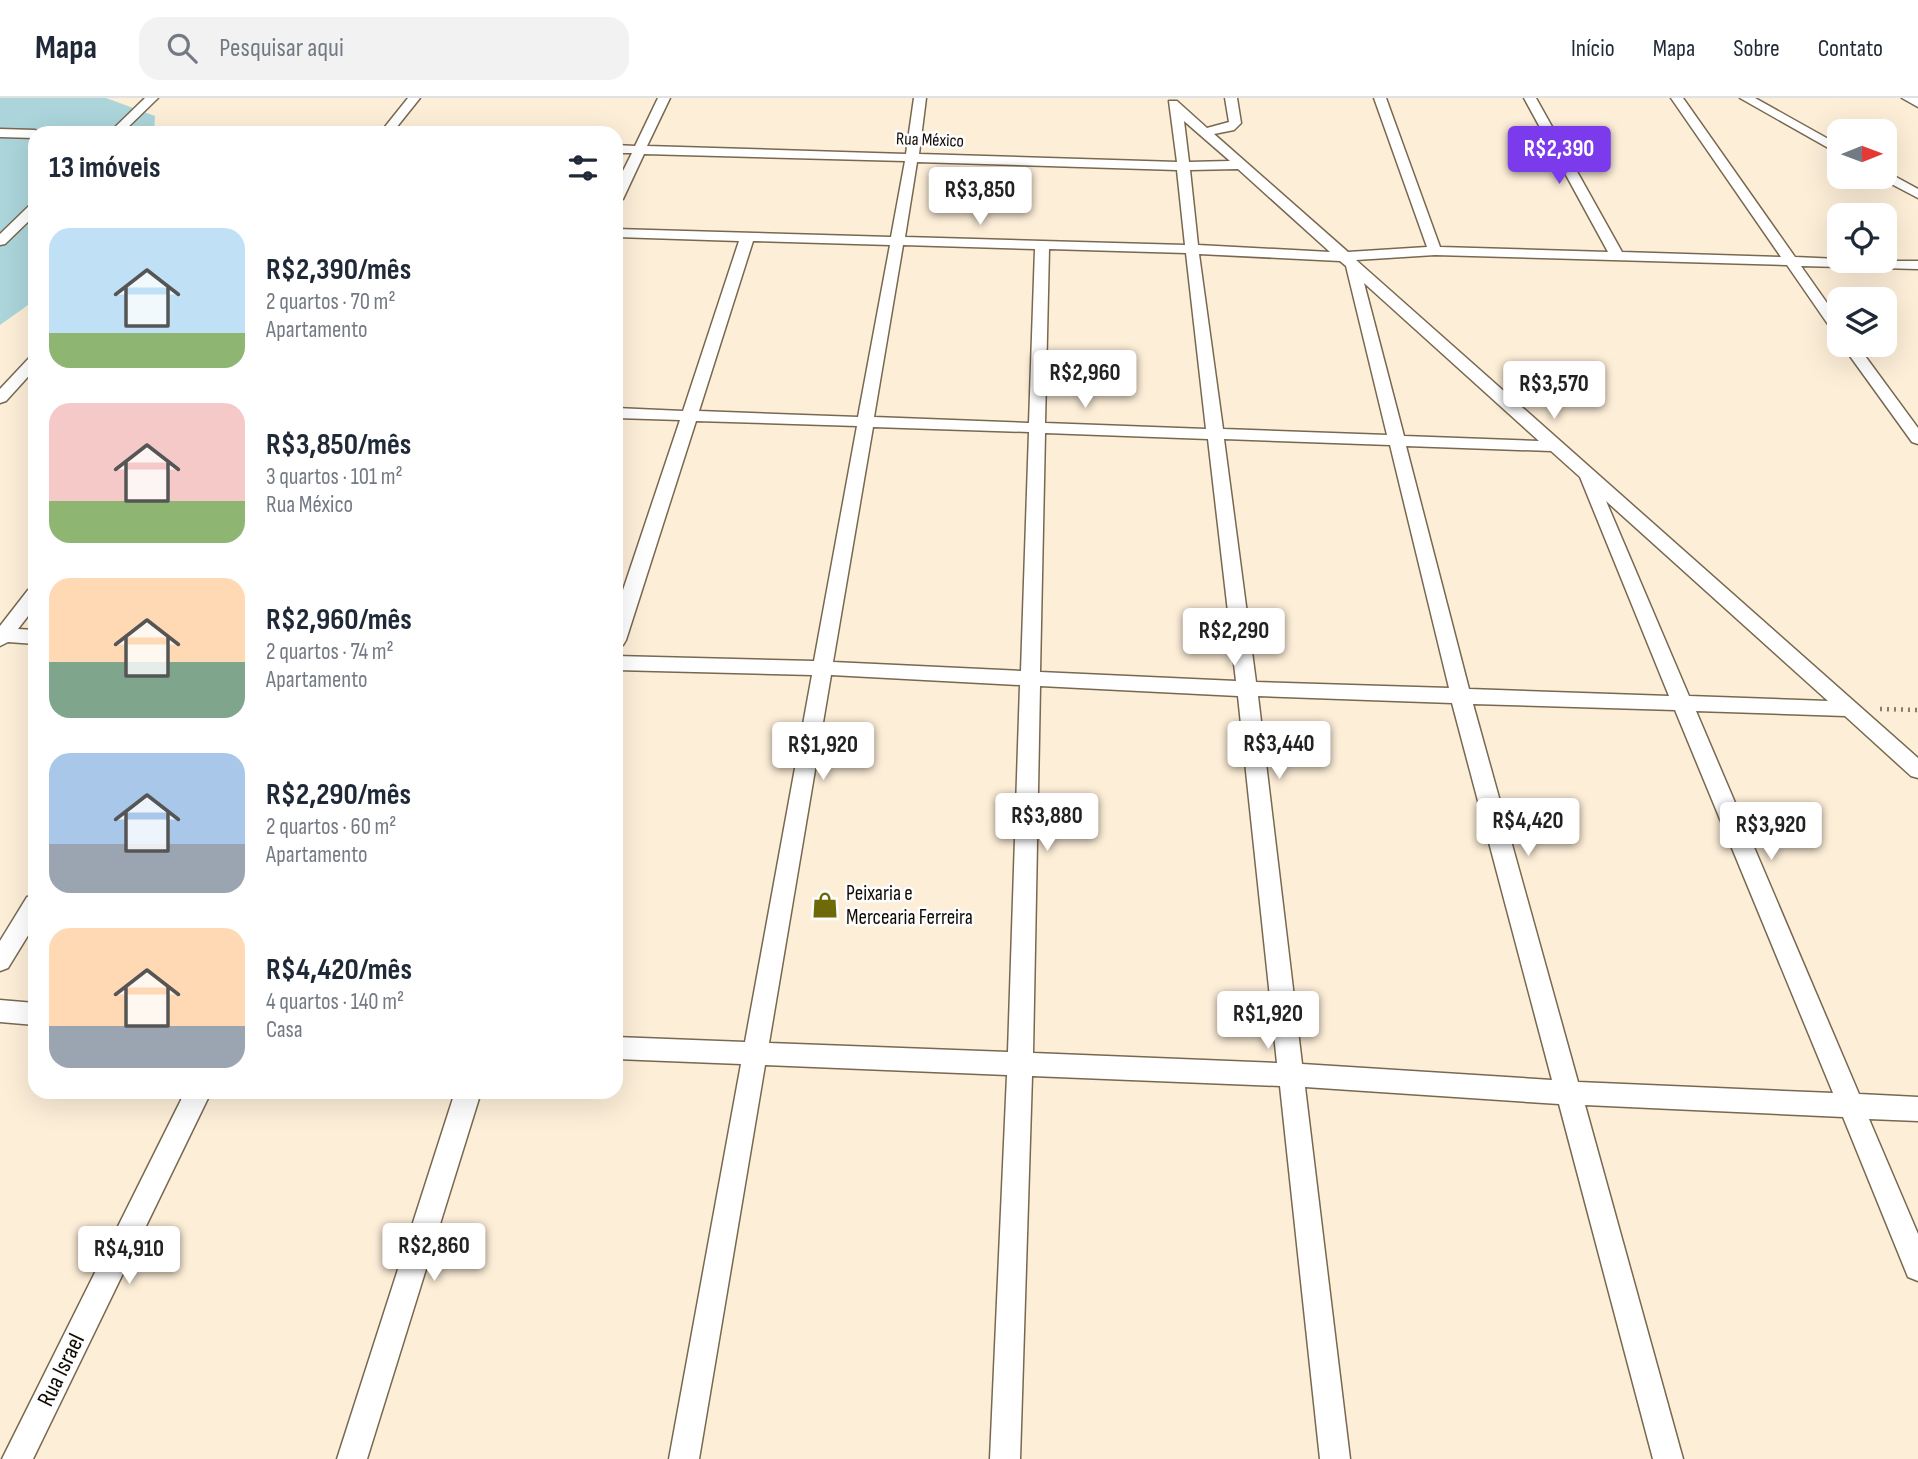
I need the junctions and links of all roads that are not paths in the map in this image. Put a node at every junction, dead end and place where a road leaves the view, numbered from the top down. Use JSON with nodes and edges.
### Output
{"nodes":[{"id":1,"x":152,"y":98,"type":"edge"},
{"id":2,"x":414,"y":98,"type":"edge"},
{"id":3,"x":664,"y":98,"type":"edge"},
{"id":4,"x":920,"y":98,"type":"edge"},
{"id":5,"x":1231,"y":98,"type":"edge"},
{"id":6,"x":1380,"y":98,"type":"edge"},
{"id":7,"x":1530,"y":98,"type":"edge"},
{"id":8,"x":1677,"y":98,"type":"edge"},
{"id":9,"x":1746,"y":98,"type":"edge"},
{"id":10,"x":1908,"y":98,"type":"edge"},
{"id":11,"x":1172,"y":103,"type":"edge"},
{"id":12,"x":1918,"y":103,"type":"edge"},
{"id":13,"x":122,"y":126,"type":"edge"},
{"id":14,"x":392,"y":126,"type":"edge"},
{"id":15,"x":1207,"y":132,"type":"junction"},
{"id":16,"x":0,"y":133,"type":"edge"},
{"id":17,"x":28,"y":134,"type":"edge"},
{"id":18,"x":1827,"y":143,"type":"edge"},
{"id":19,"x":623,"y":149,"type":"edge"},
{"id":20,"x":640,"y":150,"type":"junction"},
{"id":21,"x":912,"y":157,"type":"junction"},
{"id":22,"x":1242,"y":165,"type":"junction"},
{"id":23,"x":1184,"y":166,"type":"junction"},
{"id":24,"x":1897,"y":183,"type":"edge"},
{"id":25,"x":623,"y":185,"type":"edge"},
{"id":26,"x":1916,"y":194,"type":"edge"},
{"id":27,"x":28,"y":213,"type":"edge"},
{"id":28,"x":0,"y":214,"type":"edge"},
{"id":29,"x":28,"y":216,"type":"edge"},
{"id":30,"x":623,"y":233,"type":"edge"},
{"id":31,"x":747,"y":238,"type":"junction"},
{"id":32,"x":0,"y":241,"type":"edge"},
{"id":33,"x":897,"y":242,"type":"junction"},
{"id":34,"x":1042,"y":246,"type":"junction"},
{"id":35,"x":1192,"y":249,"type":"junction"},
{"id":36,"x":1435,"y":251,"type":"junction"},
{"id":37,"x":1618,"y":257,"type":"junction"},
{"id":38,"x":1790,"y":261,"type":"junction"},
{"id":39,"x":1347,"y":262,"type":"junction"},
{"id":40,"x":1918,"y":265,"type":"edge"},
{"id":41,"x":1827,"y":313,"type":"edge"},
{"id":42,"x":1859,"y":357,"type":"edge"},
{"id":43,"x":28,"y":367,"type":"edge"},
{"id":44,"x":28,"y":390,"type":"edge"},
{"id":45,"x":3,"y":392,"type":"edge"},
{"id":46,"x":623,"y":413,"type":"edge"},
{"id":47,"x":689,"y":416,"type":"junction"},
{"id":48,"x":865,"y":422,"type":"junction"},
{"id":49,"x":1035,"y":427,"type":"junction"},
{"id":50,"x":1214,"y":433,"type":"junction"},
{"id":51,"x":1918,"y":439,"type":"edge"},
{"id":52,"x":1395,"y":441,"type":"junction"},
{"id":53,"x":1553,"y":446,"type":"junction"},
{"id":54,"x":1586,"y":473,"type":"junction"},
{"id":55,"x":28,"y":603,"type":"edge"},
{"id":56,"x":623,"y":619,"type":"edge"},
{"id":57,"x":1,"y":636,"type":"edge"},
{"id":58,"x":28,"y":637,"type":"edge"},
{"id":59,"x":623,"y":663,"type":"edge"},
{"id":60,"x":822,"y":668,"type":"junction"},
{"id":61,"x":1030,"y":678,"type":"junction"},
{"id":62,"x":1247,"y":689,"type":"junction"},
{"id":63,"x":1460,"y":694,"type":"junction"},
{"id":64,"x":1681,"y":704,"type":"junction"},
{"id":65,"x":1851,"y":709,"type":"junction"},
{"id":66,"x":1918,"y":770,"type":"edge"},
{"id":67,"x":28,"y":915,"type":"edge"},
{"id":68,"x":0,"y":961,"type":"edge"},
{"id":69,"x":0,"y":1011,"type":"edge"},
{"id":70,"x":28,"y":1013,"type":"edge"},
{"id":71,"x":623,"y":1048,"type":"edge"},
{"id":72,"x":754,"y":1054,"type":"junction"},
{"id":73,"x":1020,"y":1064,"type":"junction"},
{"id":74,"x":1292,"y":1075,"type":"junction"},
{"id":75,"x":1570,"y":1093,"type":"junction"},
{"id":76,"x":195,"y":1099,"type":"edge"},
{"id":77,"x":466,"y":1099,"type":"edge"},
{"id":78,"x":1851,"y":1105,"type":"junction"},
{"id":79,"x":1918,"y":1109,"type":"edge"},
{"id":80,"x":1918,"y":1267,"type":"edge"},
{"id":81,"x":17,"y":1459,"type":"edge"},
{"id":82,"x":352,"y":1459,"type":"edge"},
{"id":83,"x":684,"y":1459,"type":"edge"},
{"id":84,"x":1005,"y":1459,"type":"edge"},
{"id":85,"x":1335,"y":1459,"type":"edge"},
{"id":86,"x":1668,"y":1459,"type":"edge"}],
"edges":[{"from":1,"to":13,"type":"street"},
{"from":2,"to":14,"type":"street"},
{"from":3,"to":20,"type":"street"},
{"from":4,"to":21,"type":"street"},
{"from":5,"to":15,"type":"street"},
{"from":6,"to":36,"type":"street"},
{"from":7,"to":37,"type":"street"},
{"from":8,"to":38,"type":"street"},
{"from":9,"to":18,"type":"street"},
{"from":10,"to":12,"type":"street"},
{"from":11,"to":15,"type":"street"},
{"from":11,"to":23,"type":"street"},
{"from":15,"to":22,"type":"street"},
{"from":16,"to":17,"type":"street"},
{"from":19,"to":20,"type":"street","name":"Rua México"},
{"from":20,"to":21,"type":"street","name":"Rua México"},
{"from":20,"to":25,"type":"street"},
{"from":21,"to":23,"type":"street","name":"Rua México"},
{"from":21,"to":33,"type":"street"},
{"from":22,"to":23,"type":"street","name":"Rua México"},
{"from":22,"to":39,"type":"street"},
{"from":23,"to":35,"type":"street"},
{"from":24,"to":26,"type":"street"},
{"from":27,"to":28,"type":"street"},
{"from":29,"to":32,"type":"street"},
{"from":30,"to":31,"type":"street"},
{"from":31,"to":33,"type":"street"},
{"from":31,"to":47,"type":"street"},
{"from":33,"to":34,"type":"street"},
{"from":33,"to":48,"type":"street"},
{"from":34,"to":35,"type":"street"},
{"from":34,"to":49,"type":"street"},
{"from":35,"to":39,"type":"street"},
{"from":35,"to":50,"type":"street"},
{"from":36,"to":37,"type":"street"},
{"from":36,"to":39,"type":"street"},
{"from":37,"to":38,"type":"street"},
{"from":38,"to":40,"type":"street"},
{"from":38,"to":41,"type":"street"},
{"from":39,"to":52,"type":"street"},
{"from":39,"to":53,"type":"street"},
{"from":42,"to":51,"type":"street"},
{"from":43,"to":45,"type":"street"},
{"from":44,"to":45,"type":"street"},
{"from":46,"to":47,"type":"street"},
{"from":47,"to":48,"type":"street"},
{"from":47,"to":56,"type":"street"},
{"from":48,"to":49,"type":"street"},
{"from":48,"to":60,"type":"street"},
{"from":49,"to":50,"type":"street"},
{"from":49,"to":61,"type":"street"},
{"from":50,"to":52,"type":"street"},
{"from":50,"to":62,"type":"street"},
{"from":52,"to":53,"type":"street"},
{"from":52,"to":63,"type":"street"},
{"from":53,"to":54,"type":"street"},
{"from":54,"to":64,"type":"street"},
{"from":54,"to":65,"type":"street"},
{"from":55,"to":57,"type":"street"},
{"from":57,"to":58,"type":"street"},
{"from":59,"to":60,"type":"street"},
{"from":60,"to":61,"type":"street"},
{"from":60,"to":72,"type":"street"},
{"from":61,"to":62,"type":"street"},
{"from":61,"to":73,"type":"street"},
{"from":62,"to":63,"type":"street"},
{"from":62,"to":74,"type":"street"},
{"from":63,"to":64,"type":"street"},
{"from":63,"to":75,"type":"street"},
{"from":64,"to":65,"type":"street"},
{"from":64,"to":78,"type":"street"},
{"from":65,"to":66,"type":"street"},
{"from":67,"to":68,"type":"street"},
{"from":69,"to":70,"type":"street"},
{"from":71,"to":72,"type":"street"},
{"from":72,"to":73,"type":"street"},
{"from":72,"to":83,"type":"street"},
{"from":73,"to":74,"type":"street"},
{"from":73,"to":84,"type":"street"},
{"from":74,"to":75,"type":"street"},
{"from":74,"to":85,"type":"street"},
{"from":75,"to":78,"type":"street"},
{"from":75,"to":86,"type":"street"},
{"from":76,"to":81,"type":"street","name":"Rua Israel"},
{"from":77,"to":82,"type":"street"},
{"from":78,"to":79,"type":"street"},
{"from":78,"to":80,"type":"street"}]}
